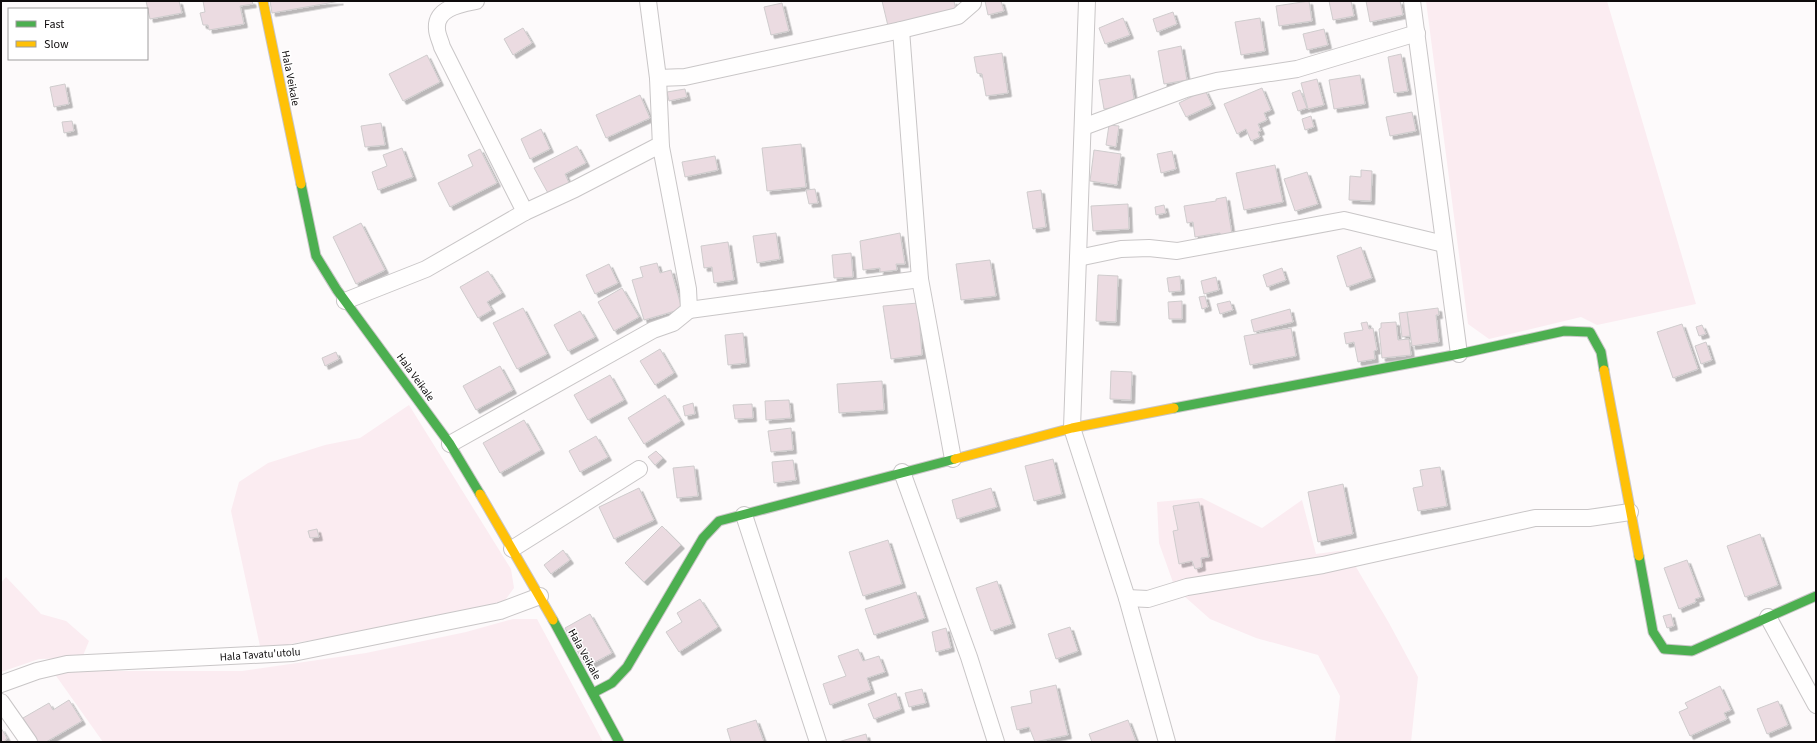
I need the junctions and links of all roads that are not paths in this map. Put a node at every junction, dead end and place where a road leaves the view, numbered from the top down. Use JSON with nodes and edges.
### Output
{"nodes":[{"id":1,"x":263,"y":1,"type":"edge"},
{"id":2,"x":476,"y":1,"type":"edge"},
{"id":3,"x":648,"y":1,"type":"edge"},
{"id":4,"x":973,"y":1,"type":"edge"},
{"id":5,"x":1087,"y":1,"type":"edge"},
{"id":6,"x":1412,"y":1,"type":"edge"},
{"id":7,"x":901,"y":30,"type":"junction"},
{"id":8,"x":1417,"y":33,"type":"junction"},
{"id":9,"x":658,"y":78,"type":"junction"},
{"id":10,"x":1083,"y":127,"type":"junction"},
{"id":11,"x":661,"y":147,"type":"junction"},
{"id":12,"x":525,"y":212,"type":"junction"},
{"id":13,"x":1444,"y":244,"type":"junction"},
{"id":14,"x":1078,"y":258,"type":"junction"},
{"id":15,"x":920,"y":279,"type":"junction"},
{"id":16,"x":345,"y":301,"type":"junction"},
{"id":17,"x":689,"y":310,"type":"junction"},
{"id":18,"x":1459,"y":354,"type":"junction"},
{"id":19,"x":1072,"y":428,"type":"junction"},
{"id":20,"x":450,"y":444,"type":"junction"},
{"id":21,"x":953,"y":459,"type":"junction"},
{"id":22,"x":639,"y":469,"type":"dead end"},
{"id":23,"x":902,"y":472,"type":"junction"},
{"id":24,"x":1630,"y":512,"type":"junction"},
{"id":25,"x":744,"y":515,"type":"junction"},
{"id":26,"x":512,"y":549,"type":"junction"},
{"id":27,"x":540,"y":596,"type":"junction"},
{"id":28,"x":1816,"y":596,"type":"edge"},
{"id":29,"x":1127,"y":598,"type":"junction"},
{"id":30,"x":1768,"y":617,"type":"junction"},
{"id":31,"x":1,"y":684,"type":"edge"},
{"id":32,"x":593,"y":693,"type":"junction"},
{"id":33,"x":1,"y":702,"type":"edge"},
{"id":34,"x":1816,"y":705,"type":"edge"},
{"id":35,"x":29,"y":742,"type":"edge"},
{"id":36,"x":619,"y":742,"type":"edge"},
{"id":37,"x":818,"y":742,"type":"edge"},
{"id":38,"x":996,"y":742,"type":"edge"},
{"id":39,"x":1167,"y":742,"type":"edge"}],
"edges":[{"from":1,"to":16,"type":"street","name":"Hala Veikale"},
{"from":2,"to":12,"type":"street"},
{"from":3,"to":9,"type":"street"},
{"from":4,"to":7,"type":"street"},
{"from":5,"to":10,"type":"street"},
{"from":6,"to":8,"type":"street"},
{"from":7,"to":9,"type":"street"},
{"from":7,"to":15,"type":"street"},
{"from":8,"to":10,"type":"street"},
{"from":8,"to":13,"type":"street"},
{"from":9,"to":11,"type":"street"},
{"from":10,"to":14,"type":"street"},
{"from":11,"to":12,"type":"street"},
{"from":11,"to":17,"type":"street"},
{"from":12,"to":16,"type":"street"},
{"from":13,"to":14,"type":"street"},
{"from":13,"to":18,"type":"street"},
{"from":14,"to":19,"type":"street"},
{"from":15,"to":17,"type":"street"},
{"from":15,"to":21,"type":"street"},
{"from":16,"to":20,"type":"street","name":"Hala Veikale"},
{"from":17,"to":20,"type":"street"},
{"from":18,"to":19,"type":"street"},
{"from":18,"to":24,"type":"street"},
{"from":19,"to":21,"type":"street"},
{"from":19,"to":29,"type":"street"},
{"from":20,"to":26,"type":"street","name":"Hala Veikale"},
{"from":21,"to":23,"type":"street"},
{"from":22,"to":26,"type":"street"},
{"from":23,"to":25,"type":"street"},
{"from":23,"to":38,"type":"street"},
{"from":24,"to":29,"type":"street"},
{"from":24,"to":30,"type":"street"},
{"from":25,"to":32,"type":"street"},
{"from":25,"to":37,"type":"street"},
{"from":26,"to":27,"type":"street","name":"Hala Veikale"},
{"from":27,"to":31,"type":"street","name":"Hala Tavatu'utolu"},
{"from":27,"to":32,"type":"street","name":"Hala Veikale"},
{"from":28,"to":30,"type":"street"},
{"from":29,"to":39,"type":"street"},
{"from":30,"to":34,"type":"street"},
{"from":32,"to":36,"type":"street","name":"Hala Veikale"},
{"from":33,"to":35,"type":"street"}]}
